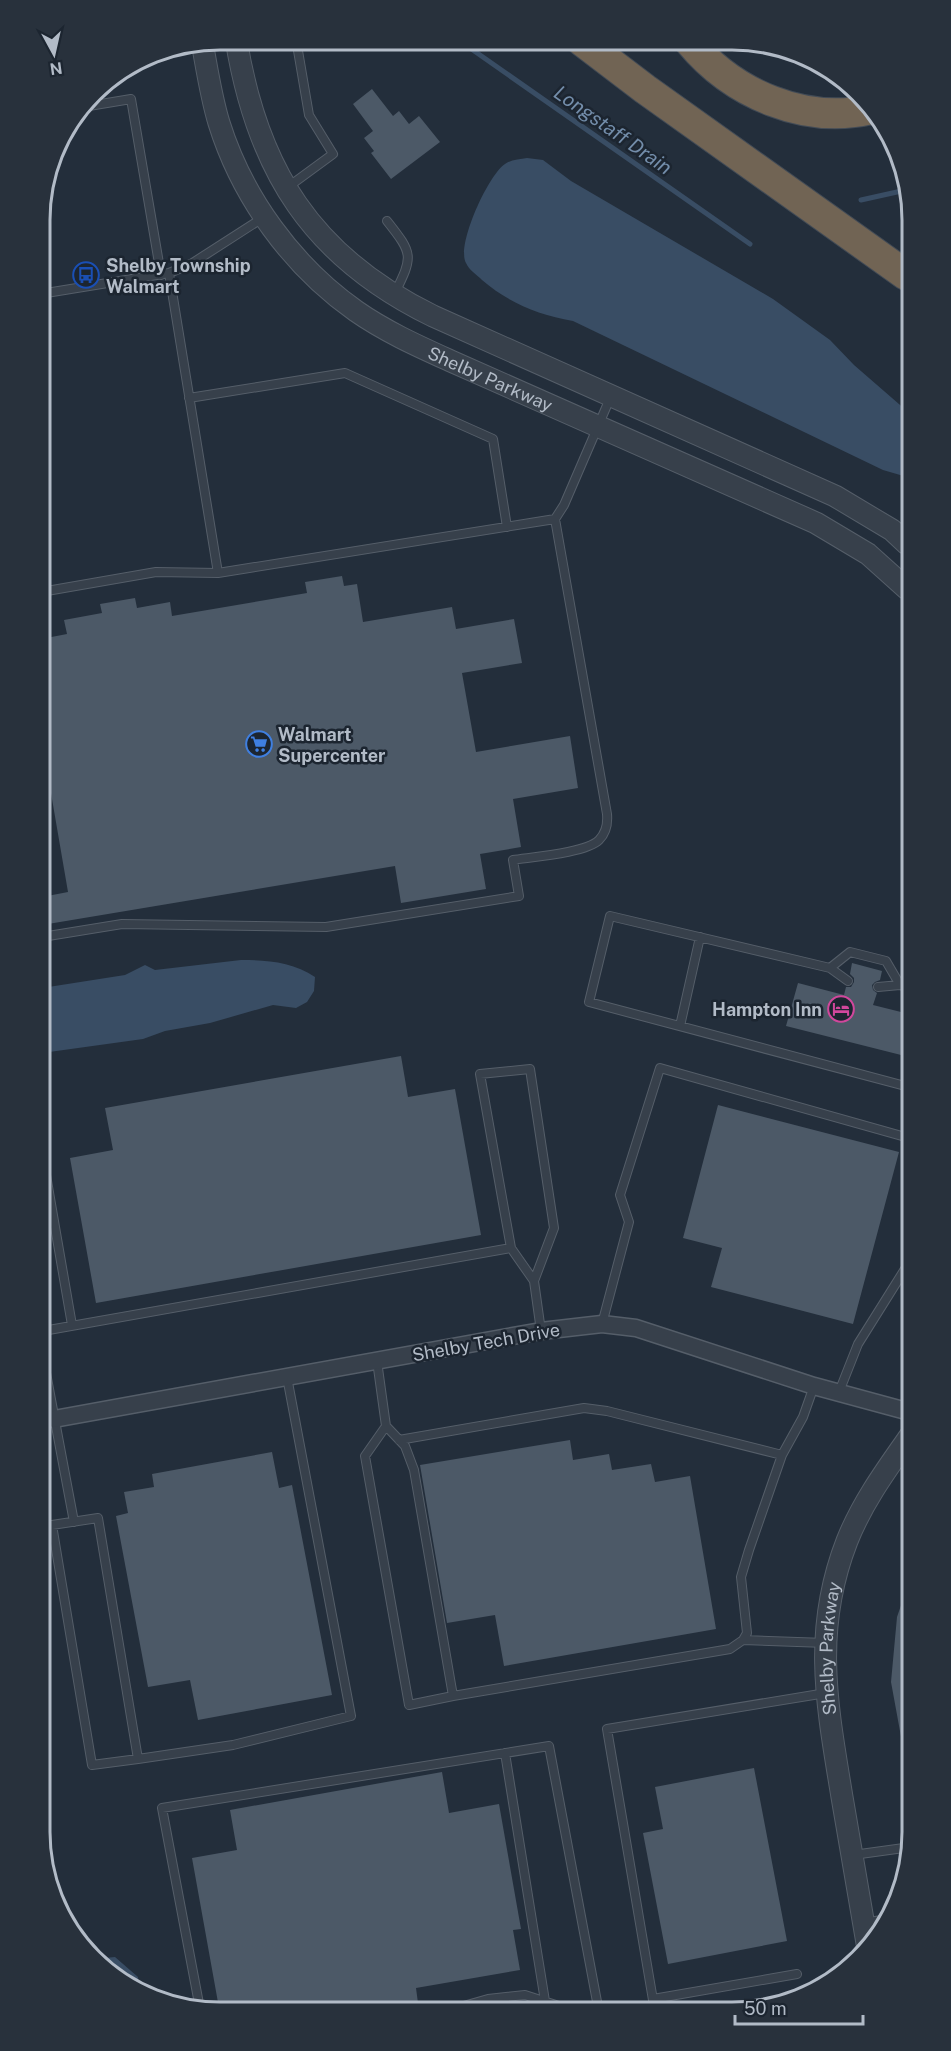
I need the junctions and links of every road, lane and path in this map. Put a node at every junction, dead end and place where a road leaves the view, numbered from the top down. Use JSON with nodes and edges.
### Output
{"nodes":[{"id":1,"x":238,"y":50,"type":"edge"},
{"id":2,"x":298,"y":50,"type":"edge"},
{"id":3,"x":594,"y":50,"type":"edge"},
{"id":4,"x":696,"y":50,"type":"edge"},
{"id":5,"x":204,"y":51,"type":"edge"},
{"id":6,"x":94,"y":105,"type":"edge"},
{"id":7,"x":861,"y":110,"type":"edge"},
{"id":8,"x":286,"y":189,"type":"junction"},
{"id":9,"x":265,"y":217,"type":"junction"},
{"id":10,"x":309,"y":221,"type":"junction"},
{"id":11,"x":387,"y":221,"type":"dead end"},
{"id":12,"x":902,"y":272,"type":"edge"},
{"id":13,"x":165,"y":274,"type":"junction"},
{"id":14,"x":50,"y":292,"type":"edge"},
{"id":15,"x":394,"y":296,"type":"junction"},
{"id":16,"x":534,"y":361,"type":"junction"},
{"id":17,"x":498,"y":383,"type":"junction"},
{"id":18,"x":611,"y":395,"type":"junction"},
{"id":19,"x":189,"y":398,"type":"junction"},
{"id":20,"x":598,"y":426,"type":"junction"},
{"id":21,"x":555,"y":519,"type":"junction"},
{"id":22,"x":507,"y":527,"type":"junction"},
{"id":23,"x":902,"y":540,"type":"edge"},
{"id":24,"x":218,"y":573,"type":"junction"},
{"id":25,"x":902,"y":584,"type":"edge"},
{"id":26,"x":50,"y":590,"type":"edge"},
{"id":27,"x":50,"y":936,"type":"edge"},
{"id":28,"x":700,"y":937,"type":"junction"},
{"id":29,"x":830,"y":968,"type":"junction"},
{"id":30,"x":848,"y":981,"type":"dead end"},
{"id":31,"x":902,"y":984,"type":"edge"},
{"id":32,"x":878,"y":987,"type":"dead end"},
{"id":33,"x":902,"y":987,"type":"edge"},
{"id":34,"x":680,"y":1026,"type":"junction"},
{"id":35,"x":901,"y":1085,"type":"edge"},
{"id":36,"x":901,"y":1136,"type":"edge"},
{"id":37,"x":50,"y":1198,"type":"edge"},
{"id":38,"x":511,"y":1248,"type":"junction"},
{"id":39,"x":901,"y":1275,"type":"edge"},
{"id":40,"x":534,"y":1281,"type":"junction"},
{"id":41,"x":602,"y":1324,"type":"junction"},
{"id":42,"x":72,"y":1325,"type":"junction"},
{"id":43,"x":50,"y":1330,"type":"edge"},
{"id":44,"x":541,"y":1331,"type":"junction"},
{"id":45,"x":377,"y":1361,"type":"junction"},
{"id":46,"x":287,"y":1377,"type":"junction"},
{"id":47,"x":814,"y":1386,"type":"junction"},
{"id":48,"x":839,"y":1392,"type":"junction"},
{"id":49,"x":50,"y":1394,"type":"edge"},
{"id":50,"x":901,"y":1410,"type":"edge"},
{"id":51,"x":54,"y":1419,"type":"junction"},
{"id":52,"x":386,"y":1426,"type":"junction"},
{"id":53,"x":399,"y":1440,"type":"junction"},
{"id":54,"x":901,"y":1449,"type":"edge"},
{"id":55,"x":782,"y":1455,"type":"junction"},
{"id":56,"x":74,"y":1522,"type":"junction"},
{"id":57,"x":743,"y":1640,"type":"junction"},
{"id":58,"x":825,"y":1643,"type":"junction"},
{"id":59,"x":826,"y":1693,"type":"junction"},
{"id":60,"x":453,"y":1696,"type":"junction"},
{"id":61,"x":505,"y":1753,"type":"junction"},
{"id":62,"x":138,"y":1759,"type":"junction"},
{"id":63,"x":900,"y":1849,"type":"edge"},
{"id":64,"x":852,"y":1856,"type":"junction"},
{"id":65,"x":876,"y":1921,"type":"edge"},
{"id":66,"x":863,"y":1923,"type":"junction"},
{"id":67,"x":865,"y":1935,"type":"edge"},
{"id":68,"x":797,"y":1974,"type":"dead end"},
{"id":69,"x":198,"y":2000,"type":"edge"},
{"id":70,"x":545,"y":2001,"type":"junction"},
{"id":71,"x":478,"y":2002,"type":"edge"},
{"id":72,"x":548,"y":2002,"type":"edge"},
{"id":73,"x":597,"y":2002,"type":"edge"},
{"id":74,"x":653,"y":2002,"type":"edge"},
{"id":75,"x":658,"y":2002,"type":"edge"}],
"edges":[{"from":1,"to":8,"type":"street","name":"Shelby Parkway"},
{"from":2,"to":8,"type":"lane"},
{"from":3,"to":12,"type":"highway"},
{"from":4,"to":7,"type":"highway"},
{"from":5,"to":9,"type":"street","name":"Shelby Parkway"},
{"from":6,"to":13,"type":"lane"},
{"from":8,"to":10,"type":"street","name":"Shelby Parkway"},
{"from":9,"to":10,"type":"street"},
{"from":9,"to":13,"type":"lane"},
{"from":9,"to":17,"type":"street","name":"Shelby Parkway"},
{"from":10,"to":15,"type":"street","name":"Shelby Parkway"},
{"from":11,"to":15,"type":"lane"},
{"from":13,"to":14,"type":"lane"},
{"from":13,"to":19,"type":"lane"},
{"from":15,"to":16,"type":"street","name":"Shelby Parkway"},
{"from":16,"to":17,"type":"street"},
{"from":16,"to":18,"type":"street","name":"Shelby Parkway"},
{"from":17,"to":20,"type":"street","name":"Shelby Parkway"},
{"from":18,"to":20,"type":"lane"},
{"from":18,"to":23,"type":"street","name":"Shelby Parkway"},
{"from":19,"to":22,"type":"lane"},
{"from":19,"to":24,"type":"lane"},
{"from":20,"to":21,"type":"lane"},
{"from":20,"to":25,"type":"street","name":"Shelby Parkway"},
{"from":21,"to":22,"type":"lane"},
{"from":21,"to":27,"type":"lane"},
{"from":22,"to":24,"type":"lane"},
{"from":24,"to":26,"type":"lane"},
{"from":28,"to":29,"type":"lane"},
{"from":28,"to":34,"type":"lane"},
{"from":28,"to":34,"type":"lane"},
{"from":29,"to":30,"type":"lane"},
{"from":29,"to":31,"type":"lane"},
{"from":32,"to":33,"type":"lane"},
{"from":34,"to":35,"type":"lane"},
{"from":36,"to":41,"type":"lane"},
{"from":37,"to":42,"type":"lane"},
{"from":38,"to":40,"type":"lane"},
{"from":38,"to":40,"type":"lane"},
{"from":38,"to":42,"type":"lane"},
{"from":39,"to":48,"type":"lane"},
{"from":40,"to":44,"type":"lane"},
{"from":41,"to":44,"type":"street","name":"Shelby Tech Drive"},
{"from":41,"to":47,"type":"street","name":"Shelby Tech Drive"},
{"from":42,"to":43,"type":"lane"},
{"from":44,"to":45,"type":"street","name":"Shelby Tech Drive"},
{"from":45,"to":46,"type":"street","name":"Shelby Tech Drive"},
{"from":45,"to":52,"type":"lane"},
{"from":46,"to":51,"type":"street","name":"Shelby Tech Drive"},
{"from":46,"to":62,"type":"lane"},
{"from":47,"to":48,"type":"street","name":"Shelby Tech Drive"},
{"from":47,"to":55,"type":"lane"},
{"from":48,"to":50,"type":"street","name":"Shelby Tech Drive"},
{"from":49,"to":51,"type":"lane"},
{"from":51,"to":56,"type":"lane"},
{"from":52,"to":53,"type":"lane"},
{"from":52,"to":60,"type":"lane"},
{"from":53,"to":55,"type":"lane"},
{"from":53,"to":60,"type":"lane"},
{"from":54,"to":58,"type":"street","name":"Shelby Parkway"},
{"from":55,"to":57,"type":"lane"},
{"from":56,"to":62,"type":"lane"},
{"from":56,"to":62,"type":"lane"},
{"from":57,"to":58,"type":"lane"},
{"from":57,"to":60,"type":"lane"},
{"from":58,"to":59,"type":"street","name":"Shelby Parkway"},
{"from":59,"to":64,"type":"street","name":"Shelby Parkway"},
{"from":59,"to":74,"type":"lane"},
{"from":61,"to":69,"type":"lane"},
{"from":61,"to":70,"type":"lane"},
{"from":61,"to":73,"type":"lane"},
{"from":63,"to":64,"type":"lane"},
{"from":64,"to":66,"type":"street","name":"Shelby Parkway"},
{"from":65,"to":66,"type":"lane"},
{"from":66,"to":67,"type":"street","name":"Shelby Parkway"},
{"from":68,"to":75,"type":"lane"},
{"from":70,"to":71,"type":"lane"},
{"from":70,"to":72,"type":"lane"}]}
